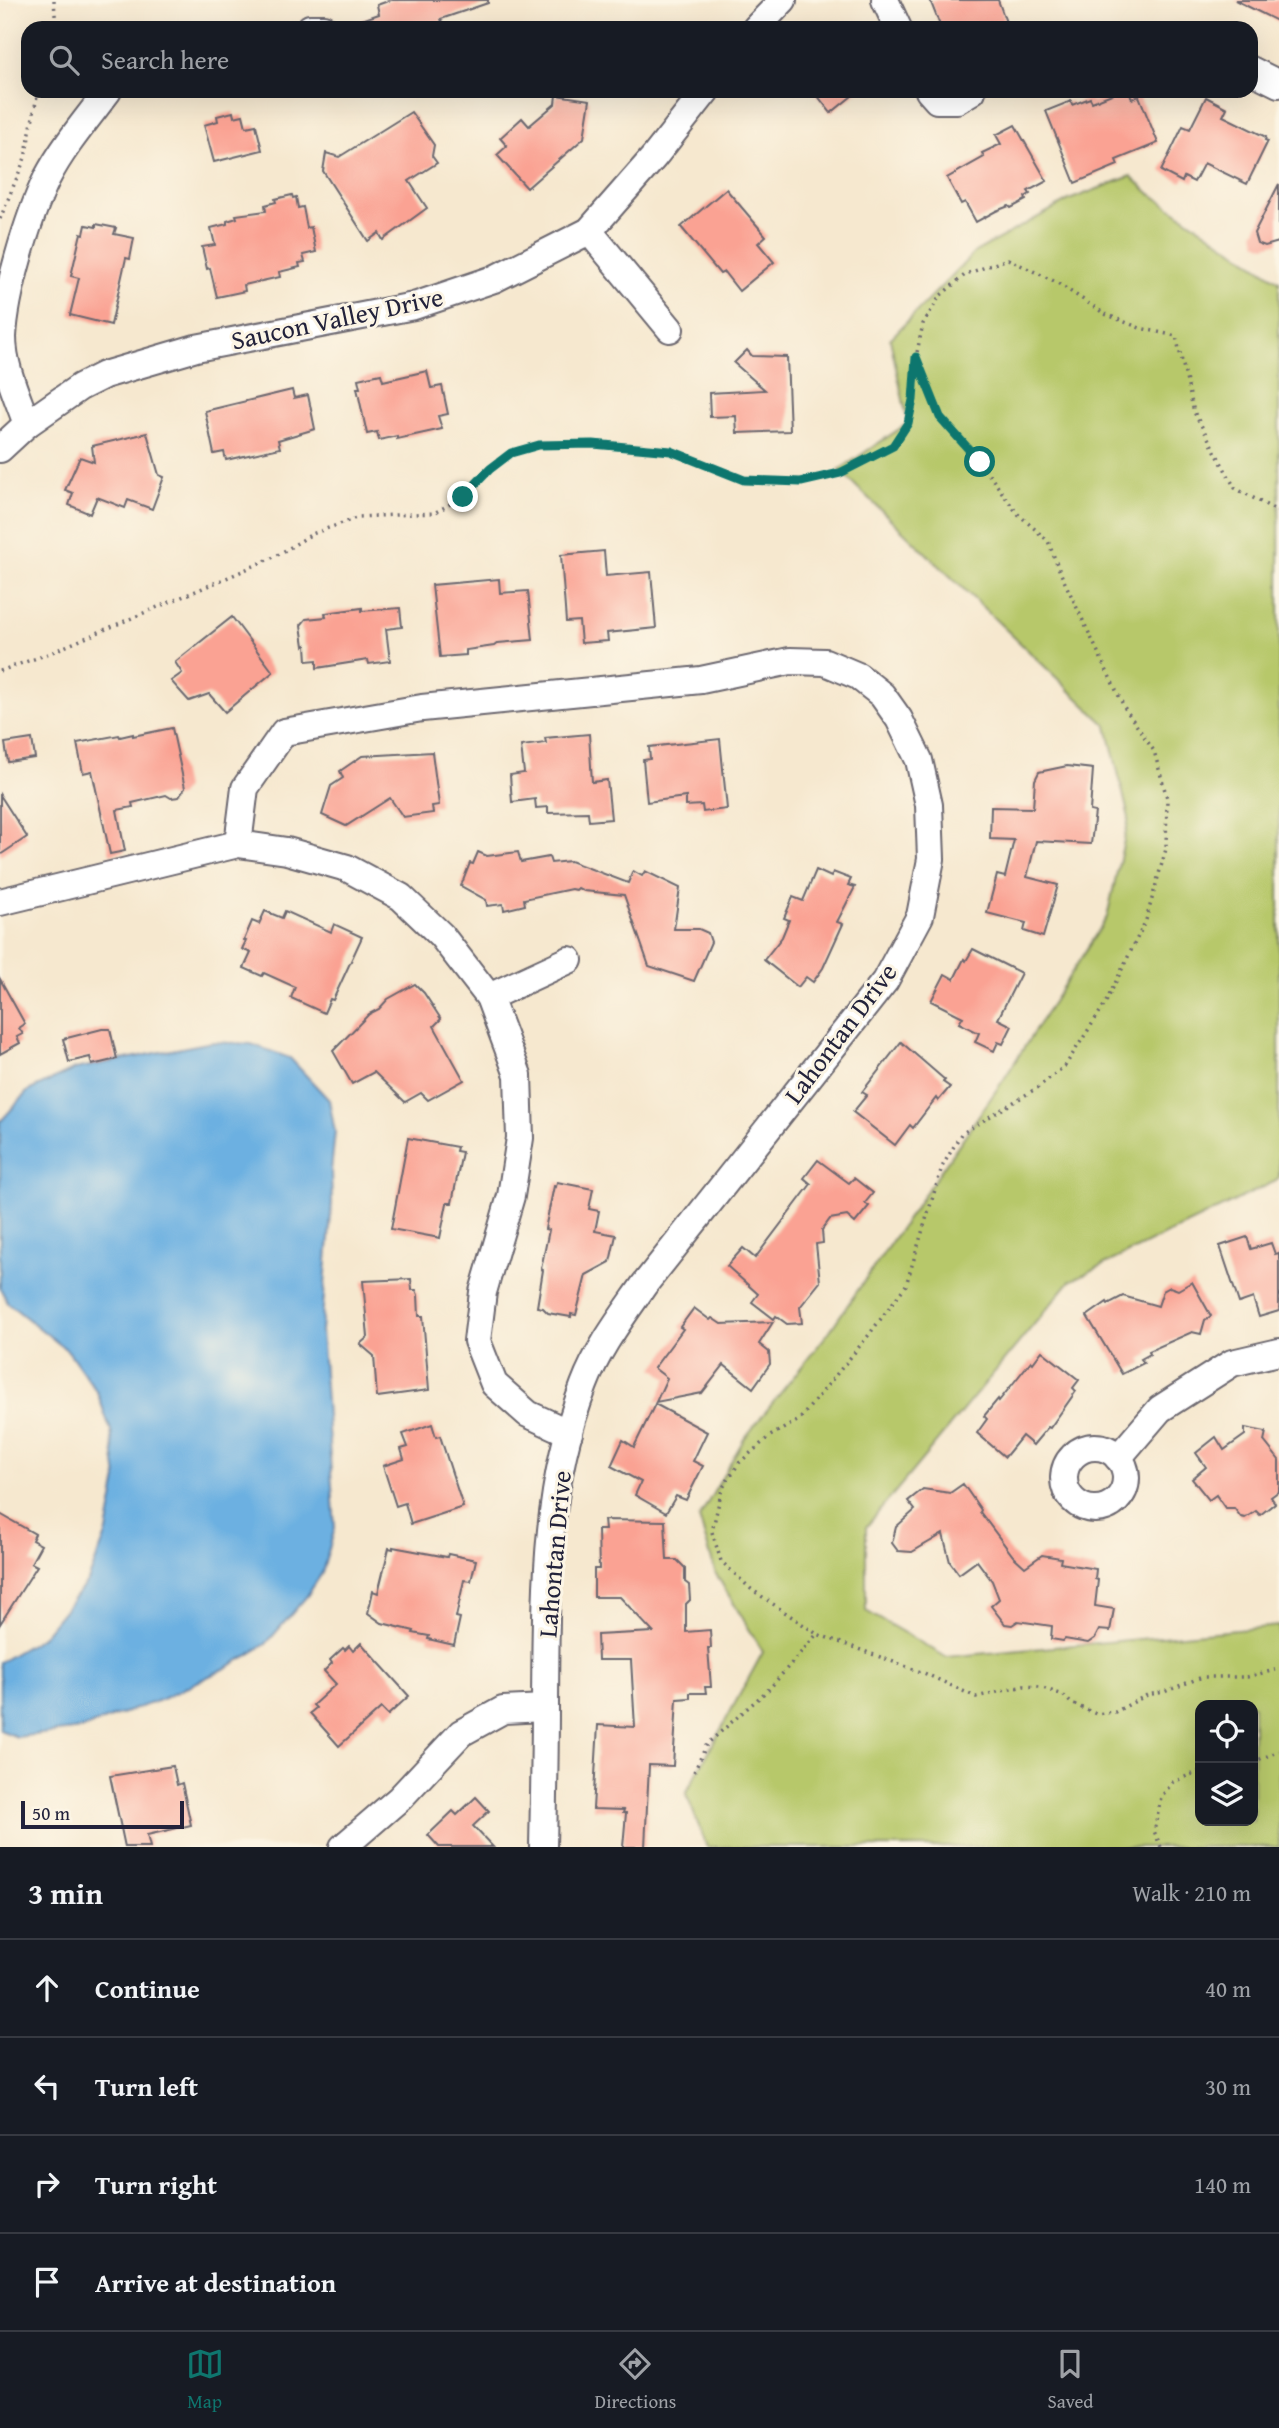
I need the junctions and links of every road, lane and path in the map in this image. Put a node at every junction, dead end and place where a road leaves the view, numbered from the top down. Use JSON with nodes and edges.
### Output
{"nodes":[{"id":1,"x":54,"y":0,"type":"edge"},
{"id":2,"x":783,"y":0,"type":"edge"},
{"id":3,"x":885,"y":0,"type":"edge"},
{"id":4,"x":56,"y":21,"type":"edge"},
{"id":5,"x":764,"y":21,"type":"edge"},
{"id":6,"x":895,"y":21,"type":"edge"},
{"id":7,"x":1258,"y":74,"type":"edge"},
{"id":8,"x":1279,"y":84,"type":"edge"},
{"id":9,"x":37,"y":98,"type":"edge"},
{"id":10,"x":103,"y":98,"type":"edge"},
{"id":11,"x":700,"y":98,"type":"edge"},
{"id":12,"x":935,"y":98,"type":"edge"},
{"id":13,"x":960,"y":98,"type":"edge"},
{"id":14,"x":0,"y":219,"type":"edge"},
{"id":15,"x":589,"y":231,"type":"junction"},
{"id":16,"x":670,"y":329,"type":"dead end"},
{"id":17,"x":916,"y":357,"type":"junction"},
{"id":18,"x":27,"y":424,"type":"junction"},
{"id":19,"x":0,"y":449,"type":"edge"},
{"id":20,"x":1279,"y":512,"type":"edge"},
{"id":21,"x":0,"y":671,"type":"edge"},
{"id":22,"x":238,"y":844,"type":"junction"},
{"id":23,"x":0,"y":902,"type":"edge"},
{"id":24,"x":569,"y":960,"type":"dead end"},
{"id":25,"x":489,"y":997,"type":"junction"},
{"id":26,"x":1279,"y":1352,"type":"edge"},
{"id":27,"x":569,"y":1433,"type":"junction"},
{"id":28,"x":1118,"y":1458,"type":"dead end"},
{"id":29,"x":817,"y":1634,"type":"junction"},
{"id":30,"x":1279,"y":1669,"type":"edge"},
{"id":31,"x":545,"y":1708,"type":"junction"},
{"id":32,"x":1279,"y":1751,"type":"edge"},
{"id":33,"x":1258,"y":1760,"type":"edge"},
{"id":34,"x":694,"y":1772,"type":"dead end"},
{"id":35,"x":1195,"y":1773,"type":"edge"},
{"id":36,"x":343,"y":1847,"type":"edge"},
{"id":37,"x":543,"y":1847,"type":"edge"},
{"id":38,"x":1161,"y":1847,"type":"edge"}],
"edges":[{"from":1,"to":4,"type":"path"},
{"from":2,"to":5,"type":"street"},
{"from":3,"to":6,"type":"street"},
{"from":7,"to":8,"type":"street"},
{"from":9,"to":14,"type":"path"},
{"from":10,"to":18,"type":"street"},
{"from":11,"to":15,"type":"street","name":"Saucon Valley Drive"},
{"from":12,"to":13,"type":"street"},
{"from":15,"to":16,"type":"street"},
{"from":15,"to":18,"type":"street","name":"Saucon Valley Drive"},
{"from":17,"to":20,"type":"path"},
{"from":17,"to":21,"type":"path"},
{"from":17,"to":29,"type":"path"},
{"from":18,"to":19,"type":"street","name":"Saucon Valley Drive"},
{"from":22,"to":23,"type":"street"},
{"from":22,"to":25,"type":"street"},
{"from":22,"to":27,"type":"street","name":"Lahontan Drive"},
{"from":24,"to":25,"type":"street"},
{"from":25,"to":27,"type":"street"},
{"from":26,"to":28,"type":"street"},
{"from":27,"to":31,"type":"street","name":"Lahontan Drive"},
{"from":29,"to":30,"type":"path"},
{"from":29,"to":34,"type":"path"},
{"from":31,"to":36,"type":"street"},
{"from":31,"to":37,"type":"street","name":"Lahontan Drive"},
{"from":32,"to":33,"type":"path"},
{"from":35,"to":38,"type":"path"}]}
